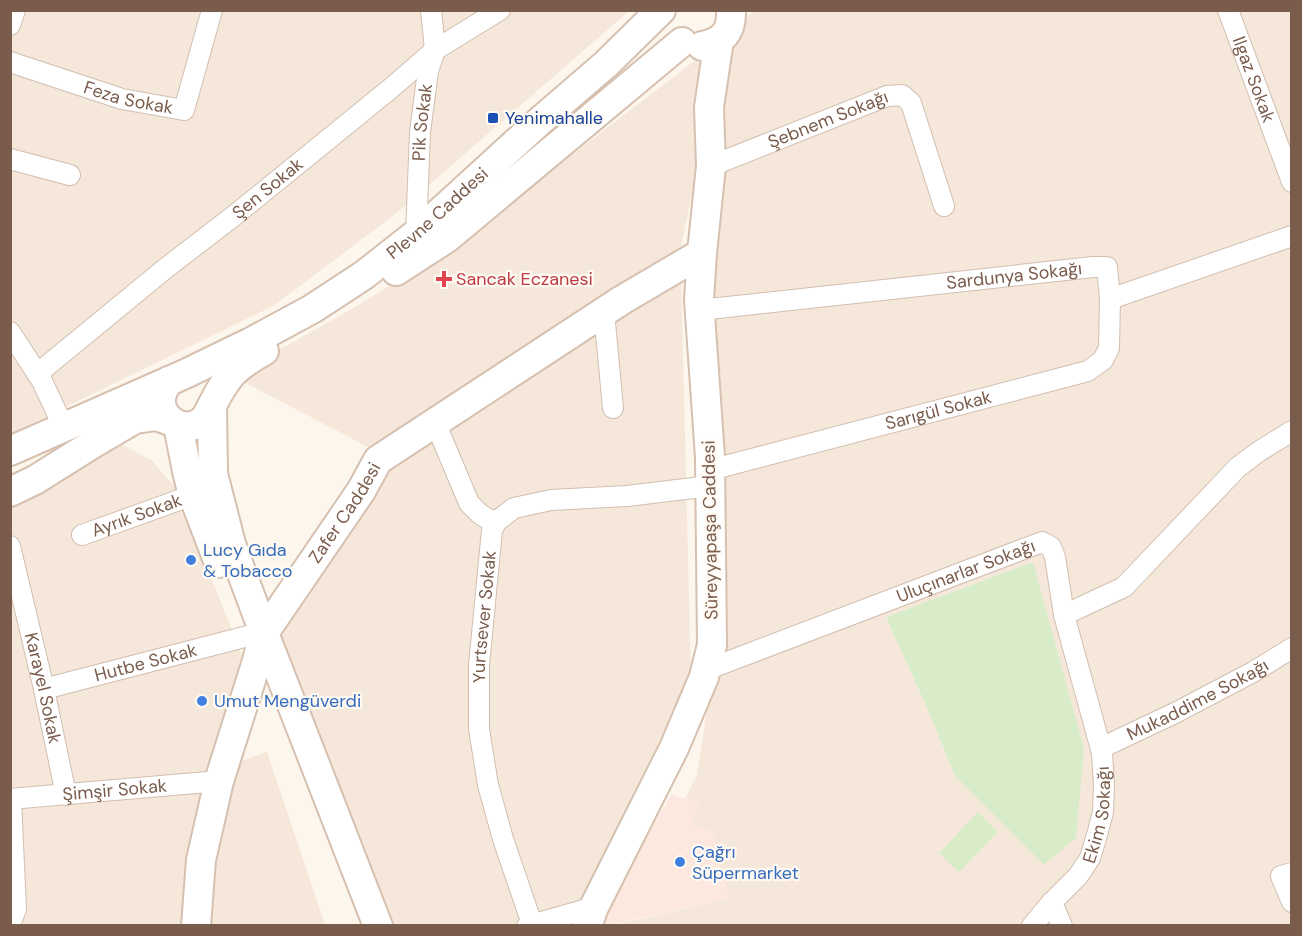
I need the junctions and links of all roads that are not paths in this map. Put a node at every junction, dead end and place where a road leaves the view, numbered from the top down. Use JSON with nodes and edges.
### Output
{"nodes":[{"id":1,"x":15,"y":10,"type":"edge"},
{"id":2,"x":212,"y":10,"type":"edge"},
{"id":3,"x":431,"y":10,"type":"edge"},
{"id":4,"x":500,"y":10,"type":"edge"},
{"id":5,"x":661,"y":10,"type":"edge"},
{"id":6,"x":667,"y":10,"type":"edge"},
{"id":7,"x":731,"y":10,"type":"edge"},
{"id":8,"x":1228,"y":10,"type":"edge"},
{"id":9,"x":10,"y":25,"type":"edge"},
{"id":10,"x":719,"y":40,"type":"junction"},
{"id":11,"x":685,"y":44,"type":"junction"},
{"id":12,"x":435,"y":50,"type":"junction"},
{"id":13,"x":10,"y":62,"type":"edge"},
{"id":14,"x":709,"y":107,"type":"junction"},
{"id":15,"x":10,"y":159,"type":"edge"},
{"id":16,"x":711,"y":166,"type":"junction"},
{"id":17,"x":70,"y":175,"type":"dead end"},
{"id":18,"x":1292,"y":182,"type":"edge"},
{"id":19,"x":944,"y":206,"type":"dead end"},
{"id":20,"x":416,"y":234,"type":"junction"},
{"id":21,"x":1292,"y":236,"type":"edge"},
{"id":22,"x":702,"y":253,"type":"junction"},
{"id":23,"x":1110,"y":299,"type":"junction"},
{"id":24,"x":700,"y":310,"type":"junction"},
{"id":25,"x":604,"y":312,"type":"junction"},
{"id":26,"x":10,"y":332,"type":"edge"},
{"id":27,"x":37,"y":374,"type":"junction"},
{"id":28,"x":177,"y":378,"type":"junction"},
{"id":29,"x":213,"y":404,"type":"junction"},
{"id":30,"x":613,"y":408,"type":"dead end"},
{"id":31,"x":435,"y":422,"type":"junction"},
{"id":32,"x":174,"y":423,"type":"junction"},
{"id":33,"x":64,"y":428,"type":"junction"},
{"id":34,"x":1292,"y":432,"type":"edge"},
{"id":35,"x":17,"y":448,"type":"edge"},
{"id":36,"x":710,"y":478,"type":"junction"},
{"id":37,"x":36,"y":480,"type":"junction"},
{"id":38,"x":10,"y":492,"type":"edge"},
{"id":39,"x":193,"y":495,"type":"junction"},
{"id":40,"x":497,"y":521,"type":"junction"},
{"id":41,"x":82,"y":535,"type":"dead end"},
{"id":42,"x":10,"y":546,"type":"edge"},
{"id":43,"x":1064,"y":615,"type":"junction"},
{"id":44,"x":256,"y":643,"type":"junction"},
{"id":45,"x":1292,"y":648,"type":"edge"},
{"id":46,"x":706,"y":670,"type":"junction"},
{"id":47,"x":44,"y":689,"type":"junction"},
{"id":48,"x":1101,"y":748,"type":"junction"},
{"id":49,"x":219,"y":781,"type":"junction"},
{"id":50,"x":66,"y":795,"type":"junction"},
{"id":51,"x":11,"y":799,"type":"edge"},
{"id":52,"x":1286,"y":874,"type":"edge"},
{"id":53,"x":1052,"y":902,"type":"junction"},
{"id":54,"x":1292,"y":902,"type":"edge"},
{"id":55,"x":12,"y":915,"type":"edge"},
{"id":56,"x":591,"y":916,"type":"edge"},
{"id":57,"x":530,"y":925,"type":"edge"},
{"id":58,"x":196,"y":926,"type":"edge"},
{"id":59,"x":358,"y":926,"type":"edge"},
{"id":60,"x":378,"y":926,"type":"edge"},
{"id":61,"x":1032,"y":926,"type":"edge"},
{"id":62,"x":1062,"y":926,"type":"edge"}],
"edges":[{"from":1,"to":9,"type":"street"},
{"from":2,"to":13,"type":"street","name":"Feza Sokak"},
{"from":3,"to":12,"type":"street","name":"Pik Sokak"},
{"from":4,"to":12,"type":"street","name":"Şen Sokak"},
{"from":5,"to":20,"type":"street","name":"Plevne Caddesi"},
{"from":6,"to":11,"type":"street"},
{"from":7,"to":10,"type":"street"},
{"from":8,"to":18,"type":"street","name":"Ilgaz Sokak"},
{"from":10,"to":11,"type":"street"},
{"from":10,"to":14,"type":"street"},
{"from":11,"to":14,"type":"street"},
{"from":11,"to":29,"type":"street","name":"Plevne Caddesi"},
{"from":12,"to":20,"type":"street","name":"Pik Sokak"},
{"from":12,"to":27,"type":"street","name":"Şen Sokak"},
{"from":14,"to":16,"type":"street","name":"Süreyyapaşa Caddesi"},
{"from":15,"to":17,"type":"street"},
{"from":16,"to":19,"type":"street","name":"Şebnem Sokağı"},
{"from":16,"to":22,"type":"street","name":"Süreyyapaşa Caddesi"},
{"from":20,"to":28,"type":"street","name":"Plevne Caddesi"},
{"from":21,"to":23,"type":"street"},
{"from":22,"to":24,"type":"street","name":"Süreyyapaşa Caddesi"},
{"from":22,"to":25,"type":"street","name":"Zafer Caddesi"},
{"from":23,"to":24,"type":"street","name":"Sardunya Sokağı"},
{"from":23,"to":36,"type":"street","name":"Sarıgül Sokak"},
{"from":24,"to":36,"type":"street","name":"Süreyyapaşa Caddesi"},
{"from":25,"to":30,"type":"street"},
{"from":25,"to":31,"type":"street","name":"Zafer Caddesi"},
{"from":26,"to":27,"type":"street"},
{"from":27,"to":33,"type":"street"},
{"from":28,"to":29,"type":"street"},
{"from":28,"to":32,"type":"street"},
{"from":28,"to":33,"type":"street","name":"Plevne Caddesi"},
{"from":29,"to":32,"type":"street"},
{"from":29,"to":44,"type":"street"},
{"from":31,"to":40,"type":"street"},
{"from":31,"to":44,"type":"street","name":"Zafer Caddesi"},
{"from":32,"to":37,"type":"street"},
{"from":32,"to":39,"type":"street"},
{"from":33,"to":35,"type":"street","name":"Plevne Caddesi"},
{"from":34,"to":43,"type":"street"},
{"from":35,"to":37,"type":"street","name":"Plevne Caddesi"},
{"from":36,"to":40,"type":"street"},
{"from":36,"to":46,"type":"street","name":"Süreyyapaşa Caddesi"},
{"from":37,"to":38,"type":"street"},
{"from":39,"to":41,"type":"street","name":"Ayrık Sokak"},
{"from":39,"to":44,"type":"street"},
{"from":40,"to":57,"type":"street","name":"Yurtsever Sokak"},
{"from":42,"to":47,"type":"street","name":"Karayel Sokak"},
{"from":43,"to":46,"type":"street","name":"Uluçınarlar Sokağı"},
{"from":43,"to":48,"type":"street","name":"Ekim Sokağı"},
{"from":44,"to":47,"type":"street","name":"Hutbe Sokak"},
{"from":44,"to":49,"type":"street","name":"Zafer Caddesi"},
{"from":44,"to":59,"type":"street"},
{"from":44,"to":60,"type":"street"},
{"from":45,"to":48,"type":"street","name":"Mukaddime Sokağı"},
{"from":46,"to":56,"type":"street","name":"Süreyyapaşa Caddesi"},
{"from":47,"to":50,"type":"street","name":"Karayel Sokak"},
{"from":48,"to":53,"type":"street","name":"Ekim Sokağı"},
{"from":49,"to":50,"type":"street","name":"Şimşir Sokak"},
{"from":49,"to":58,"type":"street","name":"Zafer Caddesi"},
{"from":50,"to":51,"type":"street","name":"Şimşir Sokak"},
{"from":51,"to":55,"type":"street"},
{"from":52,"to":54,"type":"street"},
{"from":53,"to":61,"type":"street","name":"Ekim Sokağı"},
{"from":53,"to":62,"type":"street"},
{"from":56,"to":57,"type":"street"}]}
